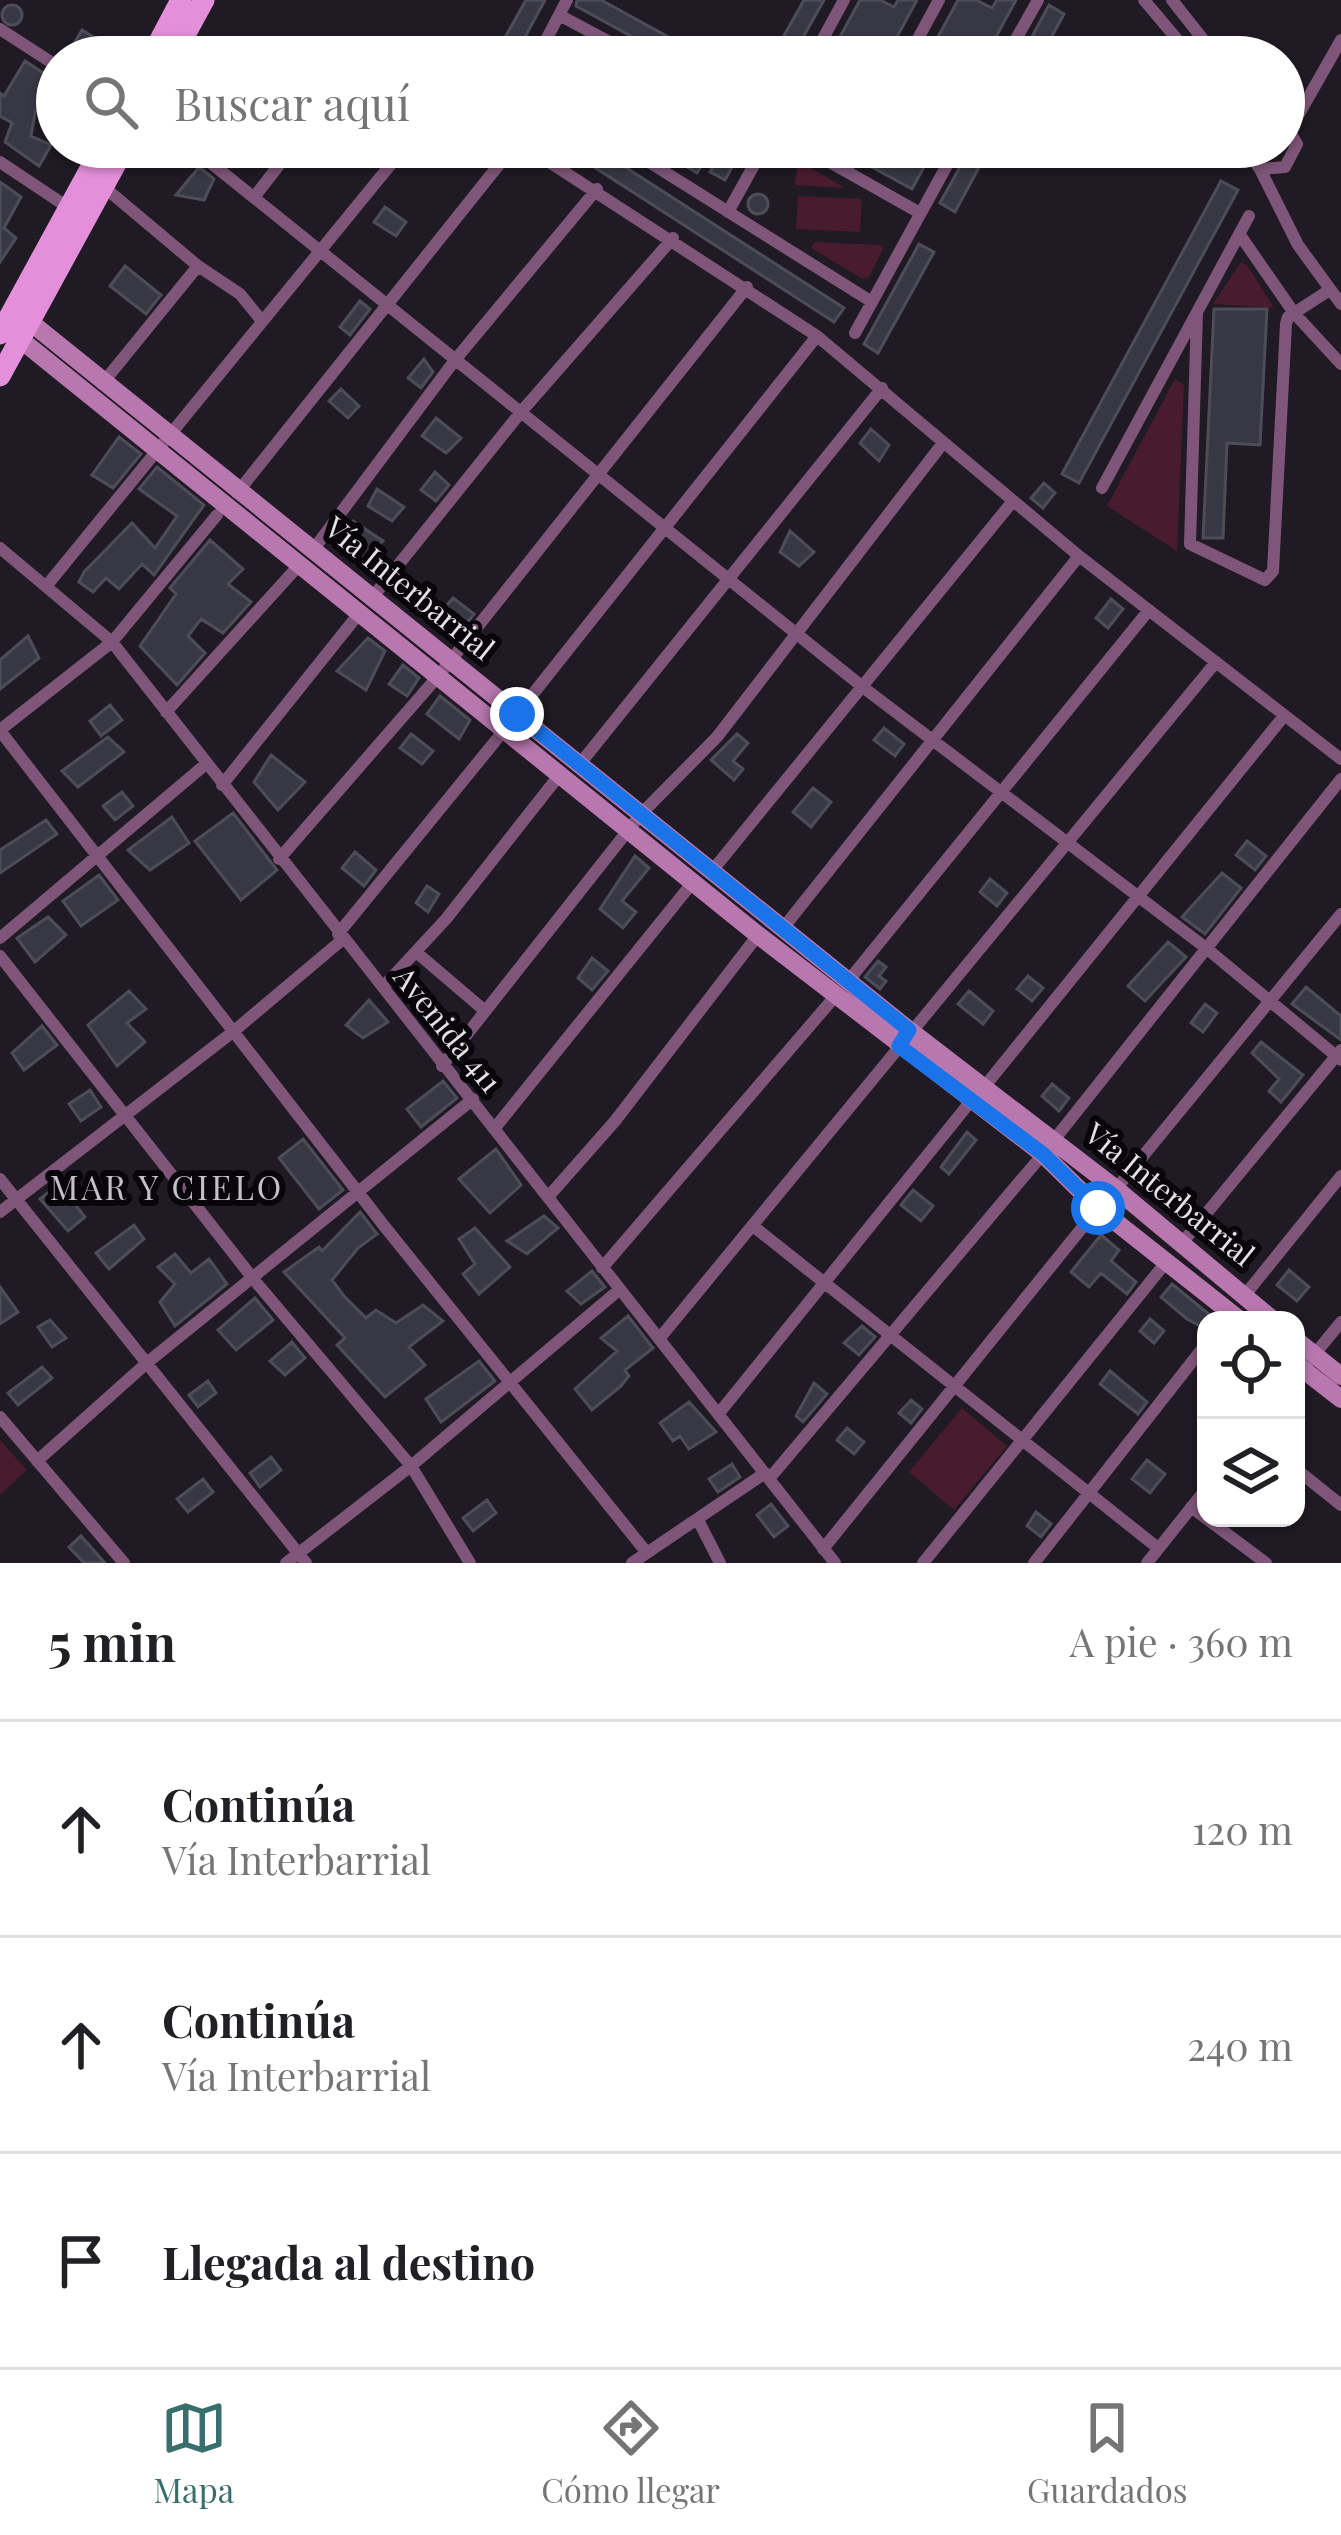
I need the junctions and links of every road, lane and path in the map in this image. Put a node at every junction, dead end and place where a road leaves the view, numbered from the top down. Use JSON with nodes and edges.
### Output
{"nodes":[{"id":1,"x":204,"y":0,"type":"edge"},
{"id":2,"x":567,"y":0,"type":"edge"},
{"id":3,"x":844,"y":0,"type":"edge"},
{"id":4,"x":939,"y":0,"type":"edge"},
{"id":5,"x":1038,"y":0,"type":"edge"},
{"id":6,"x":1144,"y":0,"type":"edge"},
{"id":7,"x":1172,"y":0,"type":"edge"},
{"id":8,"x":173,"y":3,"type":"edge"},
{"id":9,"x":559,"y":15,"type":"junction"},
{"id":10,"x":0,"y":29,"type":"edge"},
{"id":11,"x":160,"y":36,"type":"edge"},
{"id":12,"x":184,"y":36,"type":"edge"},
{"id":13,"x":548,"y":36,"type":"edge"},
{"id":14,"x":598,"y":36,"type":"edge"},
{"id":15,"x":824,"y":36,"type":"edge"},
{"id":16,"x":919,"y":36,"type":"edge"},
{"id":17,"x":1018,"y":36,"type":"edge"},
{"id":18,"x":1174,"y":36,"type":"edge"},
{"id":19,"x":1200,"y":36,"type":"edge"},
{"id":20,"x":1341,"y":40,"type":"edge"},
{"id":21,"x":36,"y":52,"type":"edge"},
{"id":22,"x":1305,"y":97,"type":"edge"},
{"id":23,"x":0,"y":162,"type":"edge"},
{"id":24,"x":91,"y":168,"type":"edge"},
{"id":25,"x":114,"y":168,"type":"edge"},
{"id":26,"x":218,"y":168,"type":"edge"},
{"id":27,"x":277,"y":168,"type":"edge"},
{"id":28,"x":389,"y":168,"type":"edge"},
{"id":29,"x":496,"y":168,"type":"edge"},
{"id":30,"x":562,"y":168,"type":"edge"},
{"id":31,"x":658,"y":168,"type":"edge"},
{"id":32,"x":752,"y":168,"type":"edge"},
{"id":33,"x":841,"y":168,"type":"edge"},
{"id":34,"x":848,"y":168,"type":"edge"},
{"id":35,"x":945,"y":168,"type":"edge"},
{"id":36,"x":1280,"y":168,"type":"edge"},
{"id":37,"x":1260,"y":169,"type":"joint"},
{"id":38,"x":846,"y":171,"type":"junction"},
{"id":39,"x":104,"y":187,"type":"junction"},
{"id":40,"x":597,"y":189,"type":"junction"},
{"id":41,"x":255,"y":196,"type":"junction"},
{"id":42,"x":69,"y":208,"type":"junction"},
{"id":43,"x":728,"y":212,"type":"junction"},
{"id":44,"x":920,"y":213,"type":"junction"},
{"id":45,"x":1250,"y":216,"type":"dead end"},
{"id":46,"x":1240,"y":235,"type":"junction"},
{"id":47,"x":673,"y":238,"type":"junction"},
{"id":48,"x":323,"y":252,"type":"junction"},
{"id":49,"x":198,"y":266,"type":"junction"},
{"id":50,"x":747,"y":286,"type":"junction"},
{"id":51,"x":1328,"y":291,"type":"junction"},
{"id":52,"x":872,"y":302,"type":"junction"},
{"id":53,"x":1341,"y":304,"type":"edge"},
{"id":54,"x":387,"y":306,"type":"junction"},
{"id":55,"x":1197,"y":312,"type":"junction"},
{"id":56,"x":1294,"y":313,"type":"junction"},
{"id":57,"x":262,"y":321,"type":"junction"},
{"id":58,"x":14,"y":326,"type":"edge"},
{"id":59,"x":855,"y":333,"type":"dead end"},
{"id":60,"x":817,"y":337,"type":"junction"},
{"id":61,"x":455,"y":360,"type":"junction"},
{"id":62,"x":1341,"y":364,"type":"edge"},
{"id":63,"x":0,"y":376,"type":"edge"},
{"id":64,"x":102,"y":383,"type":"junction"},
{"id":65,"x":882,"y":388,"type":"junction"},
{"id":66,"x":521,"y":412,"type":"junction"},
{"id":67,"x":943,"y":443,"type":"junction"},
{"id":68,"x":165,"y":444,"type":"junction"},
{"id":69,"x":596,"y":475,"type":"junction"},
{"id":70,"x":1102,"y":488,"type":"dead end"},
{"id":71,"x":237,"y":493,"type":"junction"},
{"id":72,"x":1012,"y":501,"type":"junction"},
{"id":73,"x":217,"y":515,"type":"dead end"},
{"id":74,"x":662,"y":527,"type":"junction"},
{"id":75,"x":0,"y":548,"type":"edge"},
{"id":76,"x":308,"y":556,"type":"junction"},
{"id":77,"x":1079,"y":556,"type":"junction"},
{"id":78,"x":730,"y":582,"type":"junction"},
{"id":79,"x":48,"y":584,"type":"junction"},
{"id":80,"x":366,"y":605,"type":"junction"},
{"id":81,"x":1149,"y":610,"type":"junction"},
{"id":82,"x":797,"y":635,"type":"junction"},
{"id":83,"x":112,"y":642,"type":"junction"},
{"id":84,"x":1216,"y":662,"type":"junction"},
{"id":85,"x":445,"y":668,"type":"junction"},
{"id":86,"x":864,"y":688,"type":"junction"},
{"id":87,"x":166,"y":712,"type":"junction"},
{"id":88,"x":1284,"y":716,"type":"junction"},
{"id":89,"x":512,"y":721,"type":"junction"},
{"id":90,"x":1,"y":731,"type":"edge"},
{"id":91,"x":932,"y":742,"type":"junction"},
{"id":92,"x":1341,"y":759,"type":"edge"},
{"id":93,"x":206,"y":764,"type":"junction"},
{"id":94,"x":570,"y":769,"type":"junction"},
{"id":95,"x":1341,"y":779,"type":"edge"},
{"id":96,"x":222,"y":785,"type":"junction"},
{"id":97,"x":1000,"y":790,"type":"junction"},
{"id":98,"x":634,"y":822,"type":"junction"},
{"id":99,"x":1064,"y":843,"type":"junction"},
{"id":100,"x":100,"y":855,"type":"junction"},
{"id":101,"x":279,"y":860,"type":"junction"},
{"id":102,"x":712,"y":872,"type":"junction"},
{"id":103,"x":693,"y":882,"type":"junction"},
{"id":104,"x":1137,"y":899,"type":"junction"},
{"id":105,"x":1341,"y":914,"type":"edge"},
{"id":106,"x":784,"y":927,"type":"junction"},
{"id":107,"x":758,"y":935,"type":"junction"},
{"id":108,"x":340,"y":937,"type":"junction"},
{"id":109,"x":0,"y":938,"type":"edge"},
{"id":110,"x":1206,"y":948,"type":"junction"},
{"id":111,"x":416,"y":952,"type":"junction"},
{"id":112,"x":0,"y":956,"type":"edge"},
{"id":113,"x":382,"y":987,"type":"junction"},
{"id":114,"x":843,"y":987,"type":"junction"},
{"id":115,"x":1271,"y":1000,"type":"junction"},
{"id":116,"x":484,"y":1010,"type":"junction"},
{"id":117,"x":234,"y":1031,"type":"junction"},
{"id":118,"x":904,"y":1038,"type":"junction"},
{"id":119,"x":1340,"y":1055,"type":"edge"},
{"id":120,"x":442,"y":1066,"type":"junction"},
{"id":121,"x":978,"y":1094,"type":"junction"},
{"id":122,"x":473,"y":1099,"type":"junction"},
{"id":123,"x":122,"y":1112,"type":"junction"},
{"id":124,"x":494,"y":1129,"type":"junction"},
{"id":125,"x":1049,"y":1147,"type":"junction"},
{"id":126,"x":1341,"y":1176,"type":"edge"},
{"id":127,"x":0,"y":1179,"type":"edge"},
{"id":128,"x":359,"y":1188,"type":"junction"},
{"id":129,"x":1116,"y":1189,"type":"junction"},
{"id":130,"x":548,"y":1196,"type":"junction"},
{"id":131,"x":16,"y":1200,"type":"junction"},
{"id":132,"x":1098,"y":1208,"type":"junction"},
{"id":133,"x":0,"y":1212,"type":"edge"},
{"id":134,"x":753,"y":1226,"type":"junction"},
{"id":135,"x":1182,"y":1243,"type":"junction"},
{"id":136,"x":1167,"y":1261,"type":"junction"},
{"id":137,"x":602,"y":1268,"type":"junction"},
{"id":138,"x":255,"y":1281,"type":"junction"},
{"id":139,"x":827,"y":1286,"type":"junction"},
{"id":140,"x":619,"y":1290,"type":"junction"},
{"id":141,"x":1245,"y":1295,"type":"junction"},
{"id":142,"x":1224,"y":1311,"type":"edge"},
{"id":143,"x":1263,"y":1311,"type":"edge"},
{"id":144,"x":1341,"y":1322,"type":"edge"},
{"id":145,"x":888,"y":1334,"type":"junction"},
{"id":146,"x":659,"y":1339,"type":"junction"},
{"id":147,"x":1197,"y":1356,"type":"edge"},
{"id":148,"x":148,"y":1362,"type":"junction"},
{"id":149,"x":1305,"y":1363,"type":"edge"},
{"id":150,"x":1305,"y":1367,"type":"edge"},
{"id":151,"x":1305,"y":1369,"type":"edge"},
{"id":152,"x":1341,"y":1376,"type":"edge"},
{"id":153,"x":510,"y":1379,"type":"junction"},
{"id":154,"x":955,"y":1388,"type":"junction"},
{"id":155,"x":1341,"y":1400,"type":"edge"},
{"id":156,"x":720,"y":1412,"type":"junction"},
{"id":157,"x":0,"y":1417,"type":"edge"},
{"id":158,"x":1022,"y":1441,"type":"junction"},
{"id":159,"x":37,"y":1461,"type":"junction"},
{"id":160,"x":412,"y":1466,"type":"junction"},
{"id":161,"x":767,"y":1476,"type":"junction"},
{"id":162,"x":1305,"y":1476,"type":"edge"},
{"id":163,"x":1089,"y":1495,"type":"junction"},
{"id":164,"x":1197,"y":1500,"type":"edge"},
{"id":165,"x":1341,"y":1505,"type":"edge"},
{"id":166,"x":1191,"y":1507,"type":"junction"},
{"id":167,"x":698,"y":1520,"type":"junction"},
{"id":168,"x":1158,"y":1548,"type":"junction"},
{"id":169,"x":823,"y":1549,"type":"junction"},
{"id":170,"x":646,"y":1553,"type":"junction"},
{"id":171,"x":302,"y":1558,"type":"edge"},
{"id":172,"x":124,"y":1563,"type":"edge"},
{"id":173,"x":286,"y":1563,"type":"edge"},
{"id":174,"x":470,"y":1563,"type":"edge"},
{"id":175,"x":632,"y":1563,"type":"edge"},
{"id":176,"x":720,"y":1563,"type":"edge"},
{"id":177,"x":835,"y":1563,"type":"edge"},
{"id":178,"x":923,"y":1563,"type":"edge"},
{"id":179,"x":1034,"y":1563,"type":"edge"},
{"id":180,"x":1147,"y":1563,"type":"edge"},
{"id":181,"x":1266,"y":1563,"type":"edge"}],
"edges":[{"from":1,"to":12,"type":"main road"},
{"from":2,"to":9,"type":"street"},
{"from":3,"to":15,"type":"street"},
{"from":4,"to":16,"type":"street"},
{"from":5,"to":17,"type":"street"},
{"from":6,"to":18,"type":"street"},
{"from":7,"to":19,"type":"street"},
{"from":8,"to":11,"type":"main road"},
{"from":9,"to":13,"type":"street"},
{"from":9,"to":14,"type":"street"},
{"from":10,"to":21,"type":"street"},
{"from":20,"to":22,"type":"street"},
{"from":23,"to":42,"type":"street"},
{"from":24,"to":42,"type":"main road"},
{"from":25,"to":39,"type":"main road"},
{"from":26,"to":41,"type":"street"},
{"from":27,"to":41,"type":"street"},
{"from":28,"to":48,"type":"street"},
{"from":29,"to":54,"type":"street"},
{"from":30,"to":40,"type":"street"},
{"from":31,"to":43,"type":"street"},
{"from":32,"to":43,"type":"street"},
{"from":33,"to":38,"type":"street"},
{"from":34,"to":38,"type":"street"},
{"from":35,"to":44,"type":"street"},
{"from":36,"to":37,"type":"street"},
{"from":37,"to":51,"type":"street"},
{"from":38,"to":44,"type":"street"},
{"from":39,"to":49,"type":"street"},
{"from":39,"to":58,"type":"main road"},
{"from":40,"to":47,"type":"street"},
{"from":40,"to":61,"type":"street"},
{"from":41,"to":48,"type":"street"},
{"from":42,"to":58,"type":"main road"},
{"from":43,"to":52,"type":"street"},
{"from":44,"to":52,"type":"street"},
{"from":45,"to":46,"type":"street"},
{"from":46,"to":55,"type":"street"},
{"from":46,"to":56,"type":"street"},
{"from":47,"to":50,"type":"street"},
{"from":47,"to":66,"type":"street"},
{"from":48,"to":54,"type":"street"},
{"from":48,"to":57,"type":"street"},
{"from":49,"to":57,"type":"street"},
{"from":49,"to":64,"type":"street"},
{"from":50,"to":60,"type":"street"},
{"from":50,"to":69,"type":"street"},
{"from":51,"to":53,"type":"street"},
{"from":51,"to":56,"type":"street"},
{"from":52,"to":59,"type":"street"},
{"from":54,"to":61,"type":"street"},
{"from":54,"to":71,"type":"street"},
{"from":55,"to":56,"type":"street"},
{"from":55,"to":70,"type":"street"},
{"from":56,"to":62,"type":"street"},
{"from":57,"to":68,"type":"street"},
{"from":58,"to":63,"type":"main road"},
{"from":58,"to":64,"type":"main road","name":"Vía Interbarrial"},
{"from":58,"to":68,"type":"main road","name":"Vía Interbarrial"},
{"from":60,"to":65,"type":"street"},
{"from":60,"to":74,"type":"street"},
{"from":61,"to":66,"type":"street"},
{"from":61,"to":76,"type":"street"},
{"from":64,"to":68,"type":"main road","name":"Vía Interbarrial"},
{"from":65,"to":67,"type":"street"},
{"from":65,"to":78,"type":"street"},
{"from":66,"to":69,"type":"street"},
{"from":66,"to":80,"type":"street"},
{"from":67,"to":72,"type":"street"},
{"from":67,"to":82,"type":"street"},
{"from":68,"to":71,"type":"main road","name":"Vía Interbarrial"},
{"from":68,"to":76,"type":"main road","name":"Vía Interbarrial"},
{"from":68,"to":79,"type":"street"},
{"from":69,"to":74,"type":"street"},
{"from":69,"to":85,"type":"street"},
{"from":71,"to":76,"type":"main road","name":"Vía Interbarrial"},
{"from":72,"to":77,"type":"street"},
{"from":72,"to":86,"type":"street"},
{"from":73,"to":83,"type":"street"},
{"from":74,"to":78,"type":"street"},
{"from":74,"to":89,"type":"street"},
{"from":75,"to":79,"type":"street","name":"Avenida 411"},
{"from":76,"to":80,"type":"main road","name":"Vía Interbarrial"},
{"from":76,"to":87,"type":"street"},
{"from":77,"to":81,"type":"street"},
{"from":77,"to":91,"type":"street"},
{"from":78,"to":82,"type":"street"},
{"from":78,"to":94,"type":"street"},
{"from":79,"to":83,"type":"street","name":"Avenida 411"},
{"from":80,"to":85,"type":"main road","name":"Vía Interbarrial"},
{"from":80,"to":96,"type":"street"},
{"from":81,"to":84,"type":"street"},
{"from":81,"to":97,"type":"street"},
{"from":82,"to":86,"type":"street"},
{"from":82,"to":98,"type":"street"},
{"from":83,"to":87,"type":"street","name":"Avenida 411"},
{"from":83,"to":90,"type":"street"},
{"from":84,"to":88,"type":"street"},
{"from":84,"to":99,"type":"street"},
{"from":85,"to":89,"type":"main road","name":"Vía Interbarrial"},
{"from":85,"to":101,"type":"street"},
{"from":86,"to":91,"type":"street"},
{"from":86,"to":102,"type":"street"},
{"from":87,"to":93,"type":"street","name":"Avenida 411"},
{"from":88,"to":92,"type":"street"},
{"from":88,"to":104,"type":"street"},
{"from":89,"to":94,"type":"main road","name":"Vía Interbarrial"},
{"from":89,"to":108,"type":"street"},
{"from":90,"to":100,"type":"street"},
{"from":91,"to":97,"type":"street"},
{"from":91,"to":106,"type":"street"},
{"from":93,"to":96,"type":"street","name":"Avenida 411"},
{"from":93,"to":100,"type":"street"},
{"from":94,"to":98,"type":"main road","name":"Vía Interbarrial"},
{"from":94,"to":111,"type":"street"},
{"from":95,"to":110,"type":"street"},
{"from":96,"to":101,"type":"street","name":"Avenida 411"},
{"from":97,"to":99,"type":"street"},
{"from":97,"to":114,"type":"street"},
{"from":98,"to":102,"type":"main road","name":"Vía Interbarrial"},
{"from":98,"to":103,"type":"main road","name":"Vía Interbarrial"},
{"from":98,"to":116,"type":"street"},
{"from":99,"to":104,"type":"street"},
{"from":99,"to":118,"type":"street"},
{"from":100,"to":109,"type":"street"},
{"from":100,"to":117,"type":"street"},
{"from":101,"to":108,"type":"street","name":"Avenida 411"},
{"from":102,"to":106,"type":"main road","name":"Vía Interbarrial"},
{"from":103,"to":107,"type":"main road","name":"Vía Interbarrial"},
{"from":103,"to":124,"type":"street"},
{"from":104,"to":110,"type":"street"},
{"from":104,"to":121,"type":"street"},
{"from":105,"to":115,"type":"street"},
{"from":106,"to":114,"type":"main road","name":"Vía Interbarrial"},
{"from":107,"to":114,"type":"main road","name":"Vía Interbarrial"},
{"from":107,"to":130,"type":"street"},
{"from":108,"to":113,"type":"street","name":"Avenida 411"},
{"from":108,"to":117,"type":"street"},
{"from":110,"to":115,"type":"street"},
{"from":110,"to":125,"type":"street"},
{"from":111,"to":113,"type":"street"},
{"from":111,"to":116,"type":"street"},
{"from":112,"to":123,"type":"street"},
{"from":113,"to":120,"type":"street","name":"Avenida 411"},
{"from":114,"to":118,"type":"main road","name":"Vía Interbarrial"},
{"from":114,"to":137,"type":"street"},
{"from":115,"to":119,"type":"street"},
{"from":115,"to":129,"type":"street"},
{"from":116,"to":120,"type":"street"},
{"from":117,"to":123,"type":"street"},
{"from":117,"to":128,"type":"street"},
{"from":118,"to":121,"type":"main road","name":"Vía Interbarrial"},
{"from":118,"to":134,"type":"street"},
{"from":119,"to":135,"type":"street"},
{"from":120,"to":122,"type":"street","name":"Avenida 411"},
{"from":121,"to":125,"type":"main road","name":"Vía Interbarrial"},
{"from":121,"to":139,"type":"street"},
{"from":122,"to":124,"type":"street","name":"Avenida 411"},
{"from":122,"to":128,"type":"street"},
{"from":123,"to":131,"type":"street"},
{"from":123,"to":138,"type":"street"},
{"from":124,"to":130,"type":"street","name":"Avenida 411"},
{"from":125,"to":129,"type":"main road","name":"Vía Interbarrial"},
{"from":125,"to":132,"type":"main road","name":"Vía Interbarrial"},
{"from":125,"to":145,"type":"street"},
{"from":126,"to":141,"type":"street"},
{"from":127,"to":131,"type":"street"},
{"from":128,"to":138,"type":"street"},
{"from":128,"to":153,"type":"street"},
{"from":129,"to":135,"type":"main road","name":"Vía Interbarrial"},
{"from":130,"to":137,"type":"street","name":"Avenida 411"},
{"from":131,"to":133,"type":"street"},
{"from":131,"to":148,"type":"street"},
{"from":132,"to":136,"type":"main road","name":"Vía Interbarrial"},
{"from":132,"to":154,"type":"street"},
{"from":134,"to":139,"type":"street"},
{"from":134,"to":146,"type":"street"},
{"from":135,"to":141,"type":"main road","name":"Vía Interbarrial"},
{"from":136,"to":142,"type":"main road","name":"Vía Interbarrial"},
{"from":136,"to":158,"type":"street"},
{"from":137,"to":140,"type":"street","name":"Avenida 411"},
{"from":138,"to":148,"type":"street"},
{"from":138,"to":160,"type":"street"},
{"from":139,"to":145,"type":"street"},
{"from":139,"to":156,"type":"street"},
{"from":140,"to":146,"type":"street","name":"Avenida 411"},
{"from":140,"to":153,"type":"street"},
{"from":141,"to":143,"type":"main road","name":"Vía Interbarrial"},
{"from":144,"to":149,"type":"street"},
{"from":145,"to":154,"type":"street"},
{"from":145,"to":161,"type":"street"},
{"from":146,"to":156,"type":"street","name":"Avenida 411"},
{"from":147,"to":163,"type":"street"},
{"from":148,"to":159,"type":"street"},
{"from":148,"to":171,"type":"street"},
{"from":150,"to":152,"type":"main road"},
{"from":151,"to":155,"type":"main road"},
{"from":153,"to":160,"type":"street"},
{"from":153,"to":170,"type":"street"},
{"from":154,"to":158,"type":"street"},
{"from":154,"to":169,"type":"street"},
{"from":156,"to":161,"type":"street","name":"Avenida 411"},
{"from":157,"to":159,"type":"street"},
{"from":158,"to":163,"type":"street"},
{"from":158,"to":178,"type":"street"},
{"from":159,"to":172,"type":"street"},
{"from":160,"to":171,"type":"street"},
{"from":160,"to":174,"type":"street"},
{"from":161,"to":167,"type":"street"},
{"from":161,"to":169,"type":"street","name":"Avenida 411"},
{"from":162,"to":165,"type":"street"},
{"from":163,"to":168,"type":"street"},
{"from":163,"to":179,"type":"street"},
{"from":164,"to":166,"type":"street"},
{"from":166,"to":168,"type":"street"},
{"from":166,"to":181,"type":"street"},
{"from":167,"to":170,"type":"street"},
{"from":167,"to":176,"type":"street"},
{"from":168,"to":180,"type":"street"},
{"from":169,"to":177,"type":"street","name":"Avenida 411"},
{"from":170,"to":175,"type":"street"},
{"from":171,"to":173,"type":"street"}]}
